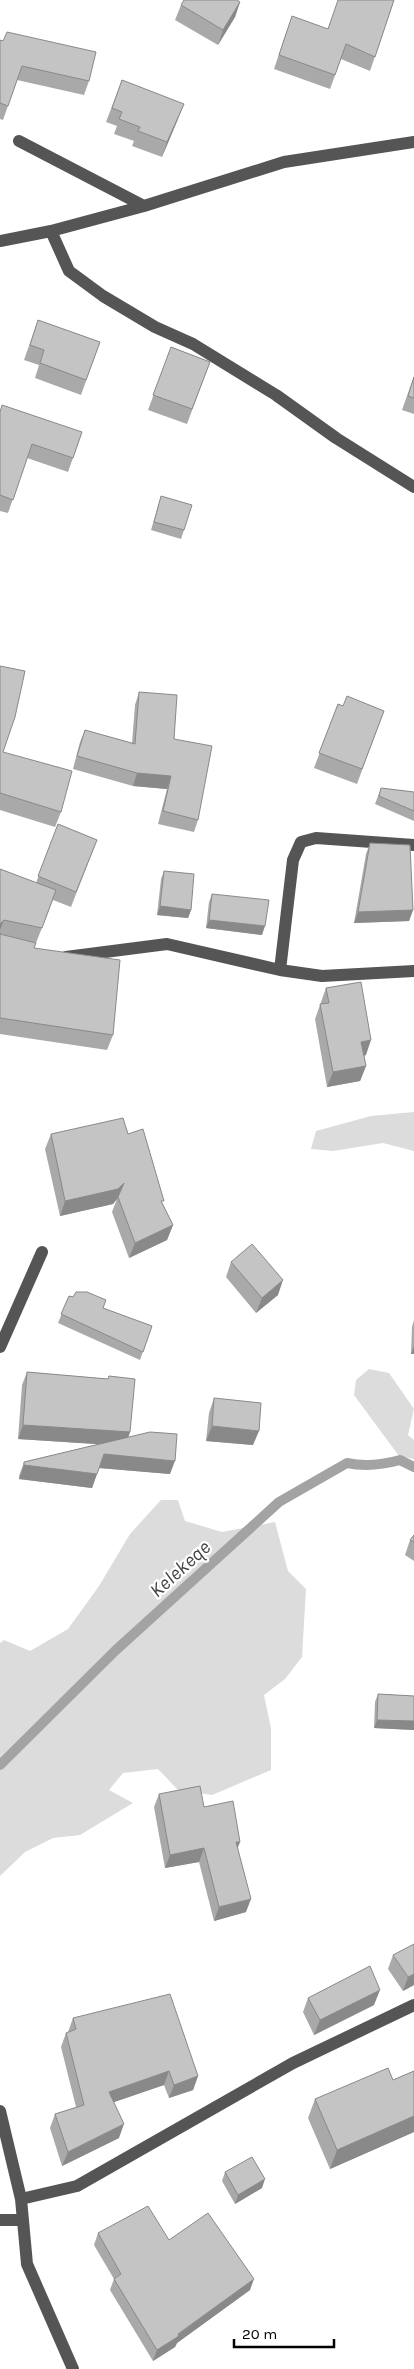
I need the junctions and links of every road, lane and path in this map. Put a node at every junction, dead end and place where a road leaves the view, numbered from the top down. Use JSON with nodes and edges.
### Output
{"nodes":[{"id":1,"x":19,"y":141,"type":"dead end"},
{"id":2,"x":414,"y":142,"type":"edge"},
{"id":3,"x":144,"y":206,"type":"junction"},
{"id":4,"x":51,"y":231,"type":"junction"},
{"id":5,"x":0,"y":241,"type":"edge"},
{"id":6,"x":414,"y":486,"type":"edge"},
{"id":7,"x":414,"y":844,"type":"edge"},
{"id":8,"x":54,"y":955,"type":"edge"},
{"id":9,"x":280,"y":970,"type":"junction"},
{"id":10,"x":414,"y":972,"type":"edge"},
{"id":11,"x":42,"y":1252,"type":"dead end"},
{"id":12,"x":0,"y":1347,"type":"edge"},
{"id":13,"x":414,"y":2005,"type":"edge"},
{"id":14,"x":0,"y":2111,"type":"edge"},
{"id":15,"x":21,"y":2199,"type":"junction"},
{"id":16,"x":0,"y":2220,"type":"edge"},
{"id":17,"x":23,"y":2220,"type":"junction"},
{"id":18,"x":73,"y":2369,"type":"edge"}],
"edges":[{"from":1,"to":3,"type":"street"},
{"from":2,"to":3,"type":"street"},
{"from":3,"to":4,"type":"street"},
{"from":4,"to":5,"type":"street"},
{"from":4,"to":6,"type":"street"},
{"from":7,"to":9,"type":"street"},
{"from":8,"to":9,"type":"street"},
{"from":9,"to":10,"type":"street"},
{"from":11,"to":12,"type":"street"},
{"from":13,"to":15,"type":"street"},
{"from":14,"to":15,"type":"street"},
{"from":15,"to":17,"type":"street"},
{"from":16,"to":17,"type":"street"},
{"from":17,"to":18,"type":"street"}]}
